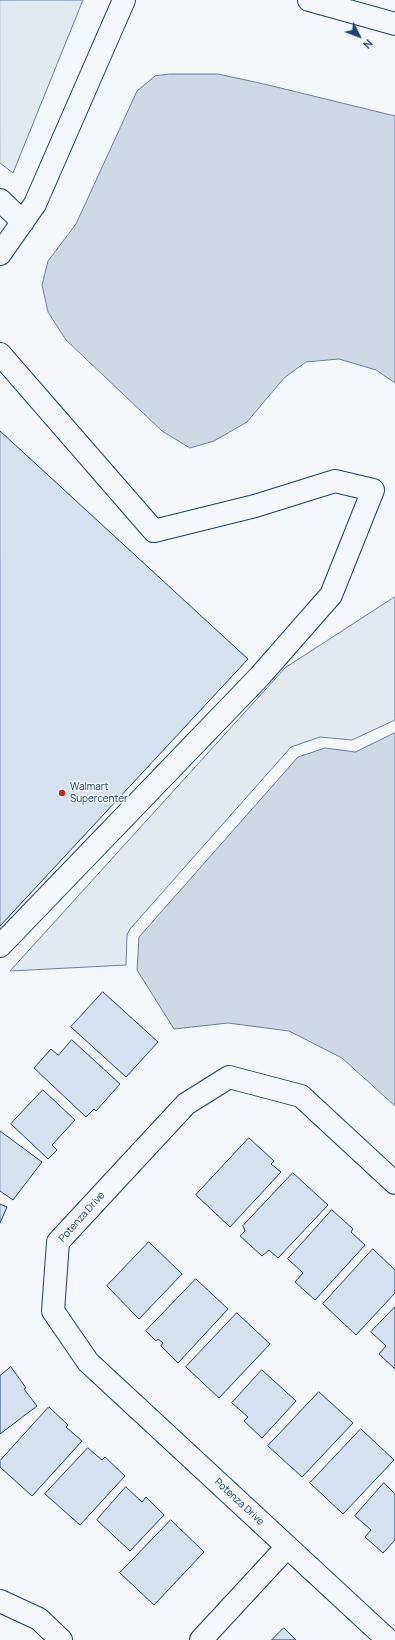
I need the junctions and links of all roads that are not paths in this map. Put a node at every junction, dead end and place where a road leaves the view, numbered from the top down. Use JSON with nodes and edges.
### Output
{"nodes":[{"id":1,"x":124,"y":0,"type":"edge"},
{"id":2,"x":310,"y":0,"type":"edge"},
{"id":3,"x":395,"y":24,"type":"edge"},
{"id":4,"x":0,"y":200,"type":"edge"},
{"id":5,"x":23,"y":222,"type":"junction"},
{"id":6,"x":0,"y":254,"type":"edge"},
{"id":7,"x":0,"y":354,"type":"edge"},
{"id":8,"x":0,"y":946,"type":"edge"},
{"id":9,"x":395,"y":1183,"type":"edge"},
{"id":10,"x":287,"y":1547,"type":"junction"},
{"id":11,"x":0,"y":1601,"type":"edge"},
{"id":12,"x":61,"y":1640,"type":"edge"},
{"id":13,"x":201,"y":1640,"type":"edge"},
{"id":14,"x":388,"y":1640,"type":"edge"}],
"edges":[{"from":1,"to":5,"type":"street"},
{"from":2,"to":3,"type":"street"},
{"from":4,"to":5,"type":"street"},
{"from":5,"to":6,"type":"street"},
{"from":7,"to":8,"type":"street"},
{"from":9,"to":10,"type":"street","name":"Potenza Drive"},
{"from":10,"to":13,"type":"street"},
{"from":10,"to":14,"type":"street","name":"Potenza Drive"},
{"from":11,"to":12,"type":"street"}]}
